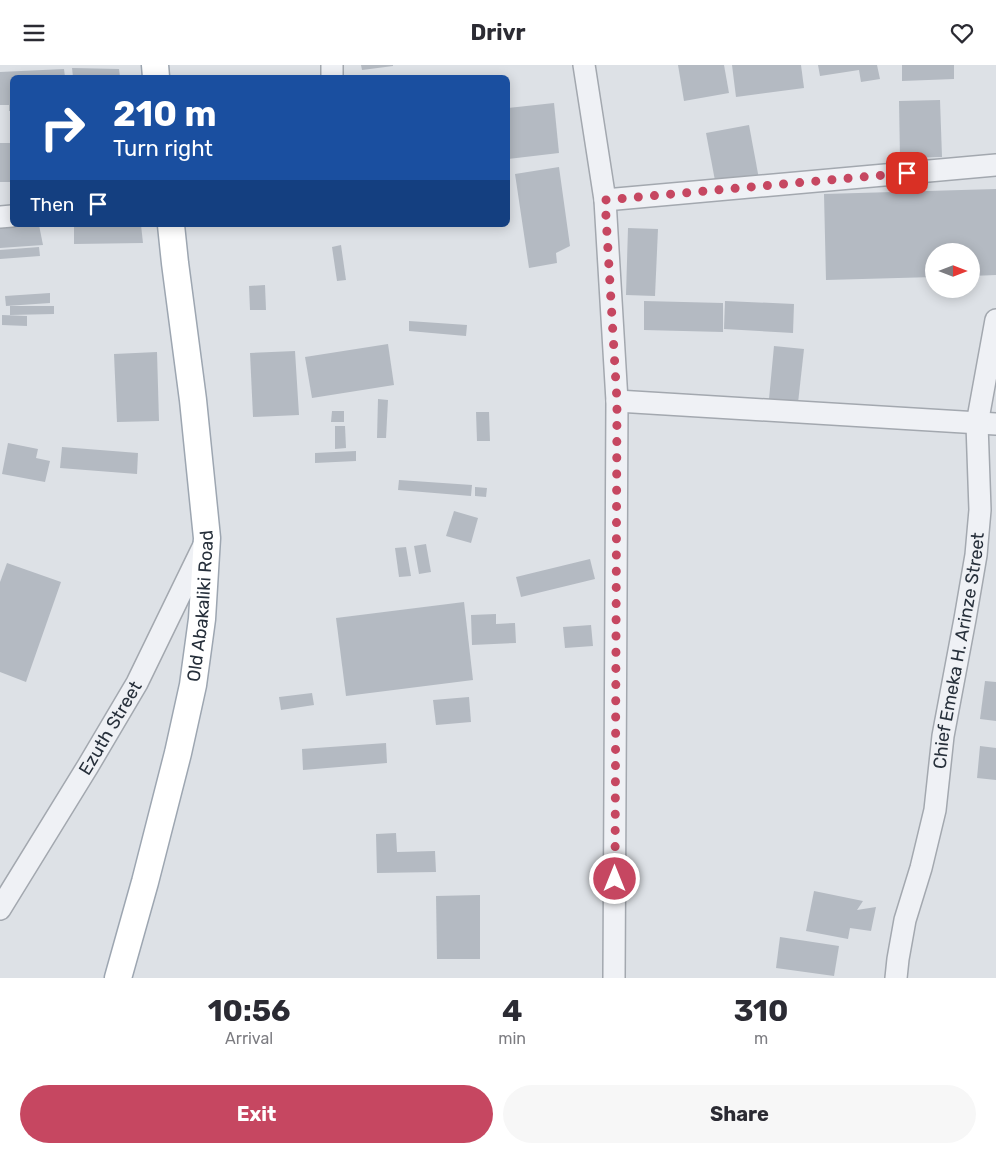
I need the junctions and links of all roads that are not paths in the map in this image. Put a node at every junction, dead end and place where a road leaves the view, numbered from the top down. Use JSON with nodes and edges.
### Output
{"nodes":[{"id":1,"x":584,"y":65,"type":"edge"},
{"id":2,"x":996,"y":165,"type":"edge"},
{"id":3,"x":605,"y":200,"type":"junction"},
{"id":4,"x":171,"y":227,"type":"edge"},
{"id":5,"x":996,"y":320,"type":"edge"},
{"id":6,"x":617,"y":401,"type":"junction"},
{"id":7,"x":987,"y":424,"type":"edge"},
{"id":8,"x":207,"y":538,"type":"junction"},
{"id":9,"x":0,"y":909,"type":"edge"},
{"id":10,"x":118,"y":978,"type":"edge"},
{"id":11,"x":614,"y":978,"type":"edge"},
{"id":12,"x":896,"y":978,"type":"edge"}],
"edges":[{"from":1,"to":3,"type":"street"},
{"from":2,"to":3,"type":"street"},
{"from":3,"to":6,"type":"street"},
{"from":4,"to":8,"type":"main road","name":"Old Abakaliki Road"},
{"from":5,"to":7,"type":"street","name":"Chief Emeka H. Arinze Street"},
{"from":6,"to":7,"type":"street"},
{"from":6,"to":11,"type":"street"},
{"from":7,"to":12,"type":"street","name":"Chief Emeka H. Arinze Street"},
{"from":8,"to":9,"type":"street","name":"Ezuth Street"},
{"from":8,"to":10,"type":"main road","name":"Old Abakaliki Road"}]}
